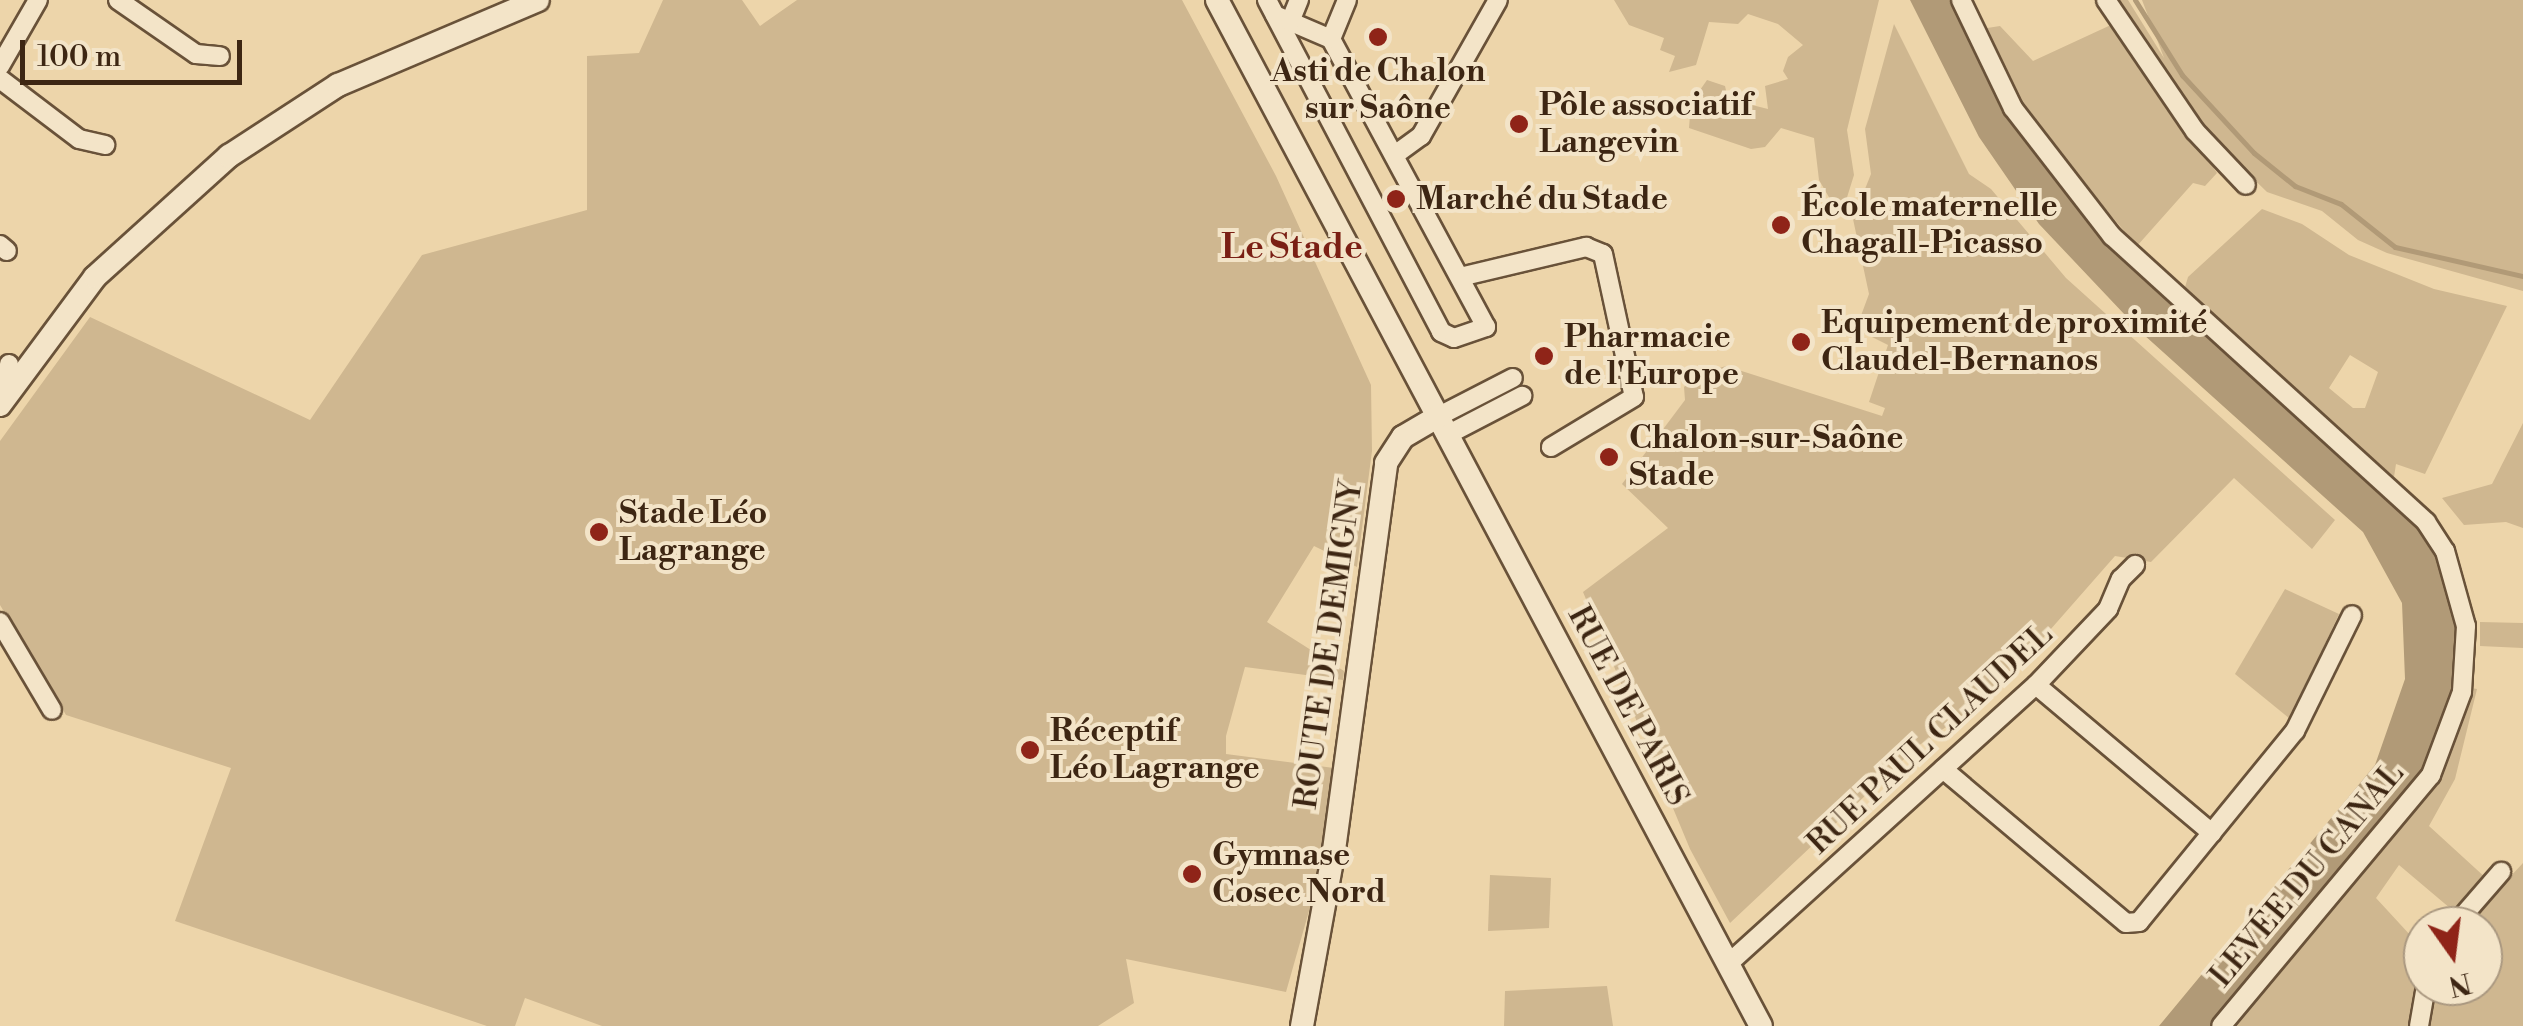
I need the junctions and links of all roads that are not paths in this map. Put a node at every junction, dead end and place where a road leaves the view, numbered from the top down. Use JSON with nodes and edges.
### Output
{"nodes":[{"id":1,"x":38,"y":0,"type":"edge"},
{"id":2,"x":118,"y":0,"type":"edge"},
{"id":3,"x":538,"y":0,"type":"edge"},
{"id":4,"x":1217,"y":0,"type":"edge"},
{"id":5,"x":1300,"y":0,"type":"edge"},
{"id":6,"x":1348,"y":0,"type":"edge"},
{"id":7,"x":1498,"y":0,"type":"edge"},
{"id":8,"x":1961,"y":0,"type":"edge"},
{"id":9,"x":2106,"y":0,"type":"edge"},
{"id":10,"x":1277,"y":12,"type":"edge"},
{"id":11,"x":1331,"y":38,"type":"junction"},
{"id":12,"x":220,"y":56,"type":"dead end"},
{"id":13,"x":0,"y":66,"type":"edge"},
{"id":14,"x":0,"y":78,"type":"edge"},
{"id":15,"x":105,"y":146,"type":"dead end"},
{"id":16,"x":1396,"y":154,"type":"junction"},
{"id":17,"x":2246,"y":185,"type":"dead end"},
{"id":18,"x":1460,"y":277,"type":"junction"},
{"id":19,"x":12,"y":361,"type":"edge"},
{"id":20,"x":1512,"y":378,"type":"dead end"},
{"id":21,"x":1522,"y":396,"type":"dead end"},
{"id":22,"x":4,"y":399,"type":"edge"},
{"id":23,"x":1443,"y":425,"type":"junction"},
{"id":24,"x":1551,"y":448,"type":"dead end"},
{"id":25,"x":2135,"y":566,"type":"dead end"},
{"id":26,"x":2352,"y":615,"type":"dead end"},
{"id":27,"x":0,"y":622,"type":"edge"},
{"id":28,"x":2036,"y":685,"type":"junction"},
{"id":29,"x":52,"y":710,"type":"dead end"},
{"id":30,"x":1944,"y":769,"type":"junction"},
{"id":31,"x":2212,"y":833,"type":"junction"},
{"id":32,"x":2501,"y":872,"type":"dead end"},
{"id":33,"x":2471,"y":906,"type":"edge"},
{"id":34,"x":1728,"y":964,"type":"junction"},
{"id":35,"x":1302,"y":1026,"type":"edge"},
{"id":36,"x":1762,"y":1026,"type":"edge"},
{"id":37,"x":2220,"y":1026,"type":"edge"}],
"edges":[{"from":1,"to":13,"type":"street"},
{"from":2,"to":12,"type":"street"},
{"from":3,"to":19,"type":"main road"},
{"from":4,"to":23,"type":"main road","name":"RUE DE PARIS"},
{"from":5,"to":10,"type":"street"},
{"from":6,"to":11,"type":"street"},
{"from":7,"to":16,"type":"street"},
{"from":8,"to":37,"type":"street","name":"LEVÉE DU CANAL"},
{"from":9,"to":17,"type":"street"},
{"from":10,"to":11,"type":"street"},
{"from":10,"to":18,"type":"street"},
{"from":11,"to":16,"type":"street"},
{"from":14,"to":15,"type":"street"},
{"from":16,"to":18,"type":"street"},
{"from":18,"to":24,"type":"street"},
{"from":19,"to":22,"type":"main road"},
{"from":20,"to":23,"type":"street"},
{"from":21,"to":23,"type":"street"},
{"from":23,"to":34,"type":"main road","name":"RUE DE PARIS"},
{"from":23,"to":35,"type":"main road","name":"ROUTE DE DEMIGNY"},
{"from":25,"to":28,"type":"street","name":"RUE PAUL CLAUDEL"},
{"from":26,"to":31,"type":"street"},
{"from":27,"to":29,"type":"street"},
{"from":28,"to":30,"type":"street","name":"RUE PAUL CLAUDEL"},
{"from":28,"to":31,"type":"street"},
{"from":30,"to":31,"type":"street"},
{"from":30,"to":34,"type":"street","name":"RUE PAUL CLAUDEL"},
{"from":32,"to":33,"type":"street"},
{"from":34,"to":36,"type":"main road","name":"RUE DE PARIS"}]}
